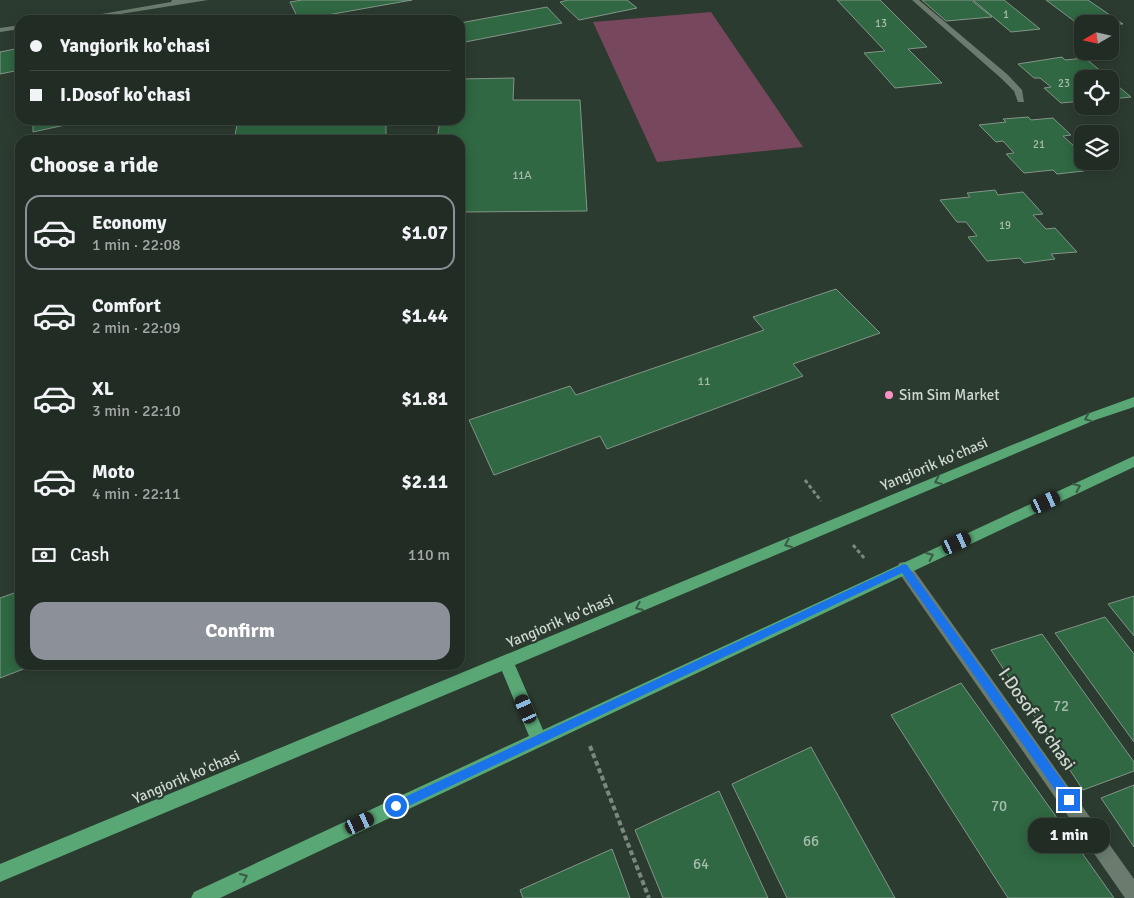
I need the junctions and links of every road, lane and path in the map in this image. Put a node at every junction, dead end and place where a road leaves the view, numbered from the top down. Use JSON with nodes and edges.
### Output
{"nodes":[{"id":1,"x":205,"y":0,"type":"edge"},
{"id":2,"x":915,"y":0,"type":"edge"},
{"id":3,"x":175,"y":2,"type":"edge"},
{"id":4,"x":99,"y":15,"type":"edge"},
{"id":5,"x":15,"y":28,"type":"edge"},
{"id":6,"x":0,"y":30,"type":"edge"},
{"id":7,"x":1020,"y":100,"type":"dead end"},
{"id":8,"x":1134,"y":402,"type":"edge"},
{"id":9,"x":1134,"y":460,"type":"edge"},
{"id":10,"x":904,"y":568,"type":"junction"},
{"id":11,"x":506,"y":663,"type":"junction"},
{"id":12,"x":580,"y":720,"type":"junction"},
{"id":13,"x":539,"y":740,"type":"junction"},
{"id":14,"x":0,"y":873,"type":"edge"},
{"id":15,"x":1134,"y":895,"type":"edge"},
{"id":16,"x":200,"y":898,"type":"edge"},
{"id":17,"x":649,"y":898,"type":"edge"}],
"edges":[{"from":1,"to":3,"type":"street"},
{"from":2,"to":7,"type":"street"},
{"from":3,"to":4,"type":"street"},
{"from":5,"to":6,"type":"street"},
{"from":8,"to":11,"type":"main road","name":"Yangiorik ko'chasi","one_way":true},
{"from":10,"to":9,"type":"main road","one_way":true},
{"from":10,"to":12,"type":"main road"},
{"from":10,"to":15,"type":"street","name":"I.Dosof ko'chasi"},
{"from":11,"to":13,"type":"main road"},
{"from":11,"to":14,"type":"main road","name":"Yangiorik ko'chasi"},
{"from":12,"to":13,"type":"main road"},
{"from":12,"to":17,"type":"path"},
{"from":16,"to":13,"type":"main road","one_way":true}]}
